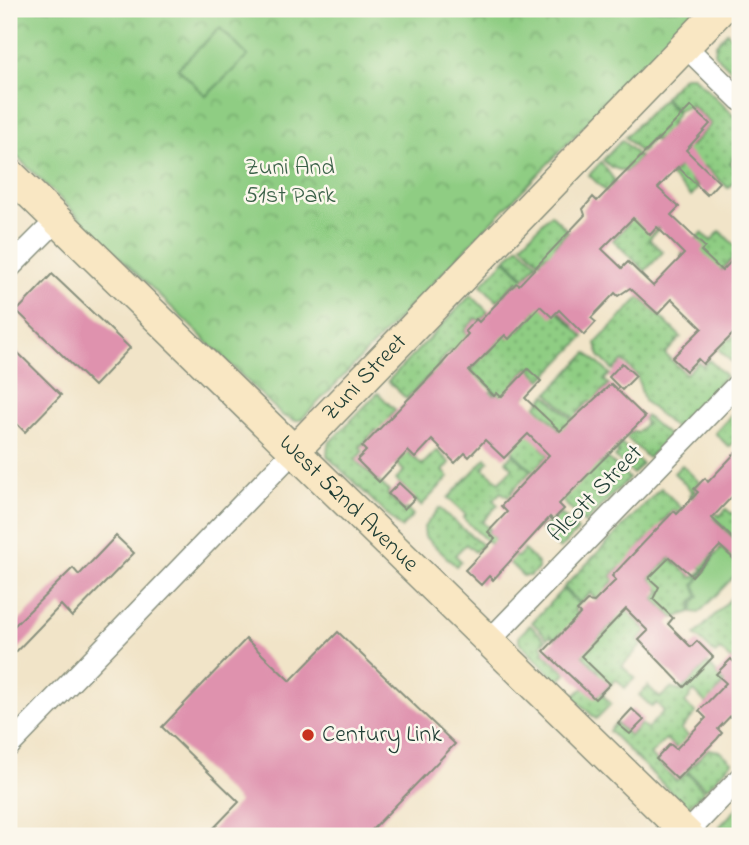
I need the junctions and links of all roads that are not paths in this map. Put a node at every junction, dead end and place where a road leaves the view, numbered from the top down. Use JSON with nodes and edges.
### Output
{"nodes":[{"id":1,"x":721,"y":9,"type":"edge"},
{"id":2,"x":685,"y":46,"type":"junction"},
{"id":3,"x":740,"y":100,"type":"edge"},
{"id":4,"x":9,"y":173,"type":"edge"},
{"id":5,"x":57,"y":220,"type":"junction"},
{"id":6,"x":9,"y":268,"type":"edge"},
{"id":7,"x":740,"y":382,"type":"edge"},
{"id":8,"x":294,"y":451,"type":"junction"},
{"id":9,"x":489,"y":641,"type":"junction"},
{"id":10,"x":9,"y":746,"type":"edge"},
{"id":11,"x":740,"y":778,"type":"edge"},
{"id":12,"x":688,"y":835,"type":"edge"}],
"edges":[{"from":1,"to":2,"type":"street","name":"Zuni Street"},
{"from":2,"to":3,"type":"street"},
{"from":2,"to":8,"type":"street","name":"Zuni Street"},
{"from":4,"to":5,"type":"street","name":"West 52nd Avenue"},
{"from":5,"to":6,"type":"street"},
{"from":5,"to":8,"type":"street","name":"West 52nd Avenue"},
{"from":7,"to":9,"type":"street","name":"Alcott Street"},
{"from":8,"to":9,"type":"street","name":"West 52nd Avenue"},
{"from":8,"to":10,"type":"street","name":"Zuni Street"},
{"from":9,"to":12,"type":"street","name":"West 52nd Avenue"},
{"from":11,"to":12,"type":"street"}]}
